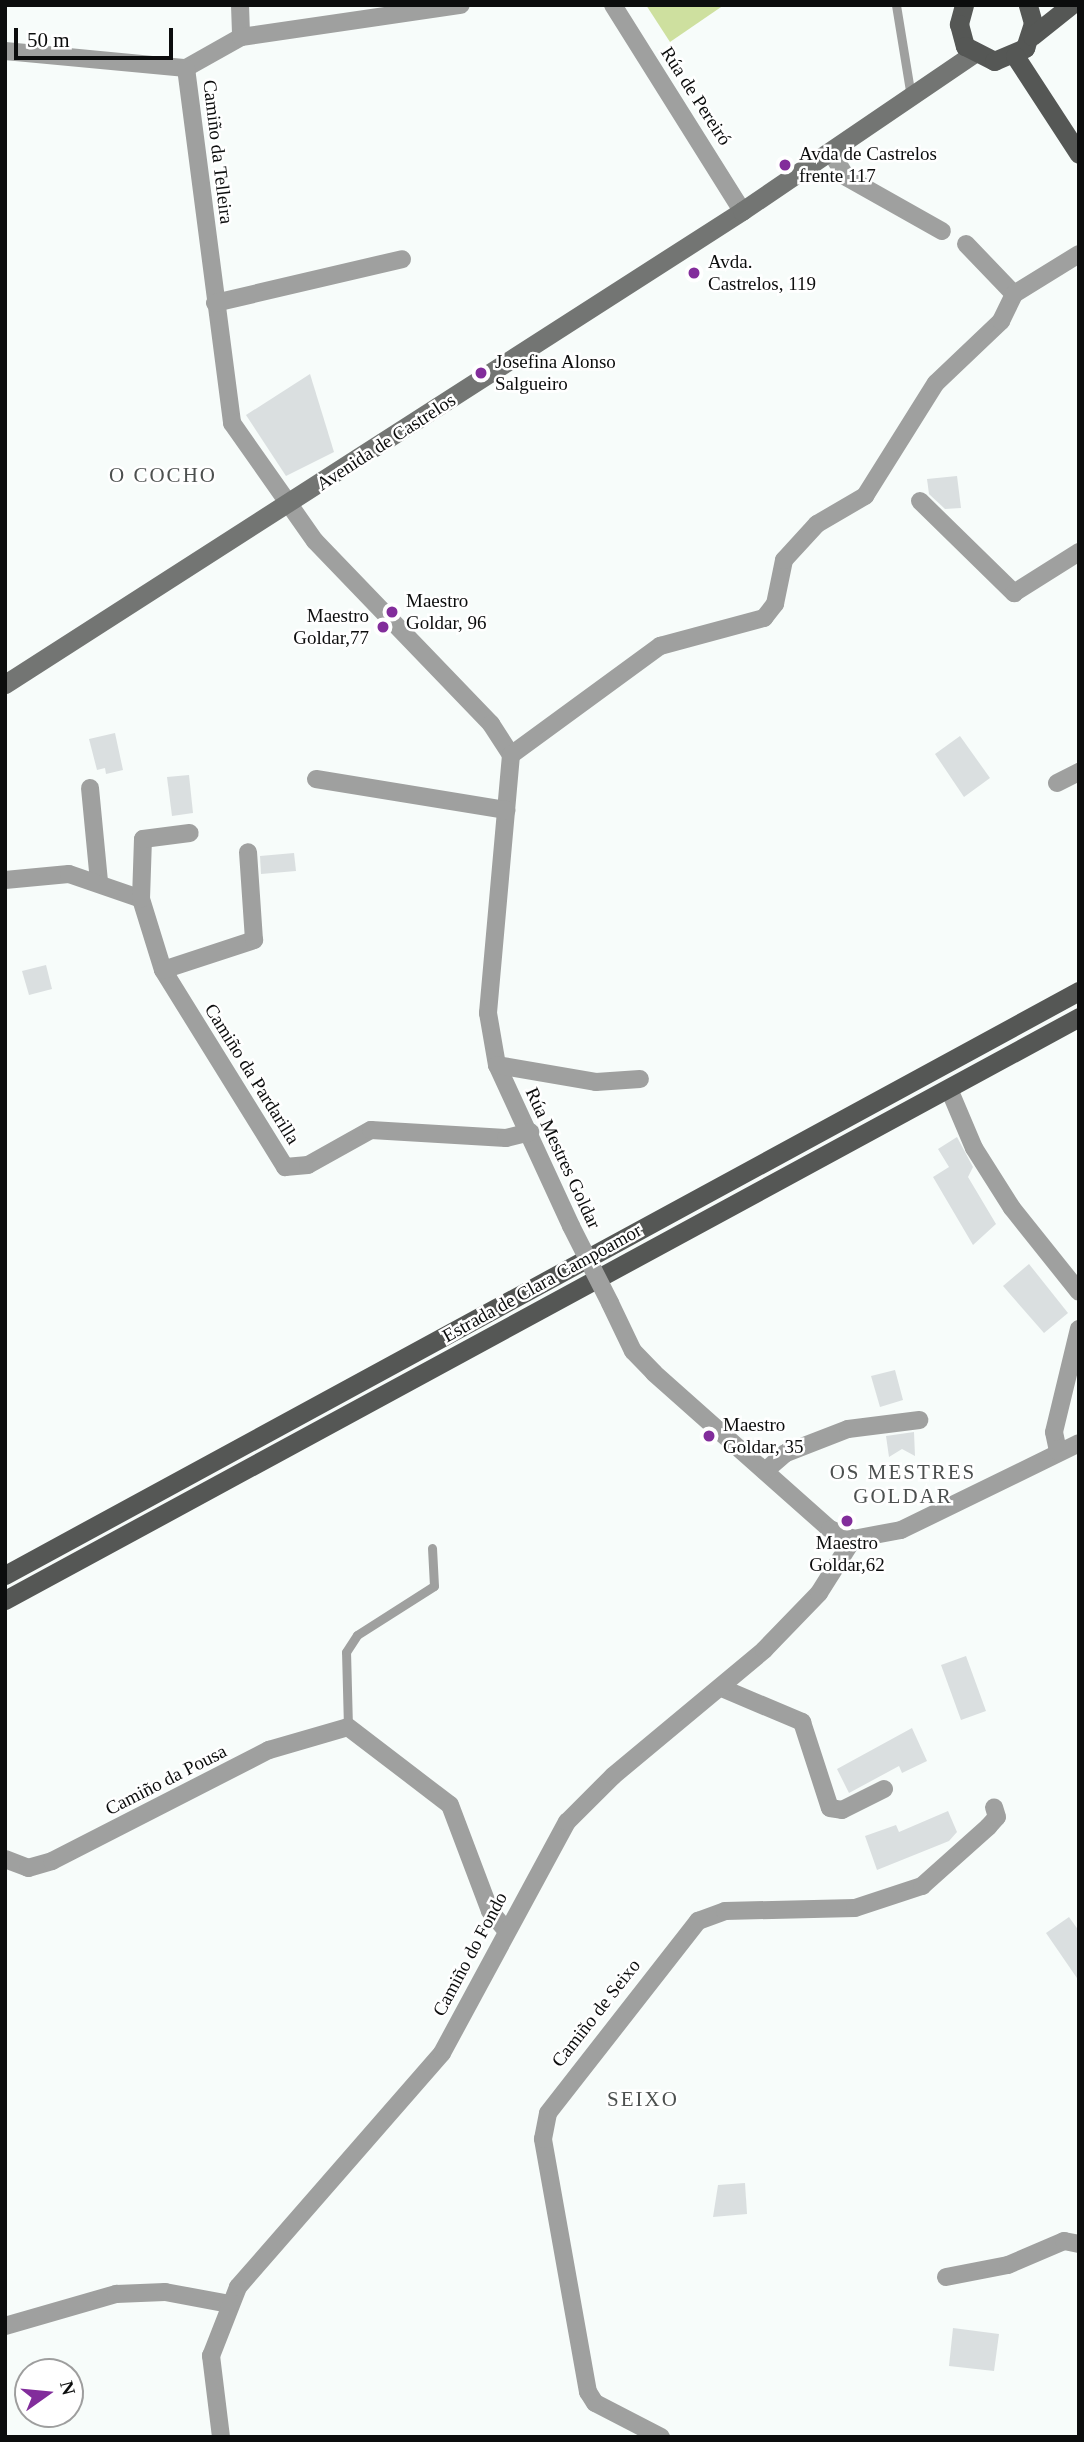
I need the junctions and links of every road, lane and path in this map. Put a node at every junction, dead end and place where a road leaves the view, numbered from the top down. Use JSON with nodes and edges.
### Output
{"nodes":[{"id":1,"x":240,"y":5,"type":"edge"},
{"id":2,"x":461,"y":5,"type":"edge"},
{"id":3,"x":613,"y":5,"type":"edge"},
{"id":4,"x":896,"y":5,"type":"edge"},
{"id":5,"x":964,"y":5,"type":"edge"},
{"id":6,"x":1028,"y":5,"type":"edge"},
{"id":7,"x":1071,"y":5,"type":"edge"},
{"id":8,"x":1032,"y":36,"type":"junction"},
{"id":9,"x":241,"y":37,"type":"junction"},
{"id":10,"x":5,"y":51,"type":"edge"},
{"id":11,"x":973,"y":54,"type":"junction"},
{"id":12,"x":1015,"y":56,"type":"junction"},
{"id":13,"x":186,"y":68,"type":"junction"},
{"id":14,"x":911,"y":99,"type":"junction"},
{"id":15,"x":1073,"y":132,"type":"edge"},
{"id":16,"x":831,"y":152,"type":"junction"},
{"id":17,"x":1079,"y":154,"type":"edge"},
{"id":18,"x":742,"y":211,"type":"junction"},
{"id":19,"x":942,"y":231,"type":"dead end"},
{"id":20,"x":966,"y":244,"type":"dead end"},
{"id":21,"x":1079,"y":254,"type":"edge"},
{"id":22,"x":402,"y":260,"type":"dead end"},
{"id":23,"x":1014,"y":294,"type":"junction"},
{"id":24,"x":215,"y":303,"type":"junction"},
{"id":25,"x":920,"y":501,"type":"dead end"},
{"id":26,"x":287,"y":506,"type":"junction"},
{"id":27,"x":1079,"y":552,"type":"edge"},
{"id":28,"x":5,"y":684,"type":"edge"},
{"id":29,"x":511,"y":755,"type":"junction"},
{"id":30,"x":1079,"y":772,"type":"edge"},
{"id":31,"x":316,"y":779,"type":"dead end"},
{"id":32,"x":1057,"y":783,"type":"dead end"},
{"id":33,"x":90,"y":788,"type":"dead end"},
{"id":34,"x":506,"y":810,"type":"junction"},
{"id":35,"x":190,"y":833,"type":"dead end"},
{"id":36,"x":248,"y":852,"type":"dead end"},
{"id":37,"x":5,"y":880,"type":"edge"},
{"id":38,"x":99,"y":882,"type":"junction"},
{"id":39,"x":141,"y":899,"type":"junction"},
{"id":40,"x":163,"y":970,"type":"junction"},
{"id":41,"x":1079,"y":991,"type":"edge"},
{"id":42,"x":1079,"y":1017,"type":"edge"},
{"id":43,"x":497,"y":1065,"type":"junction"},
{"id":44,"x":640,"y":1079,"type":"dead end"},
{"id":45,"x":949,"y":1088,"type":"junction"},
{"id":46,"x":530,"y":1132,"type":"junction"},
{"id":47,"x":1079,"y":1292,"type":"edge"},
{"id":48,"x":1079,"y":1329,"type":"edge"},
{"id":49,"x":919,"y":1420,"type":"dead end"},
{"id":50,"x":1079,"y":1443,"type":"edge"},
{"id":51,"x":1058,"y":1451,"type":"junction"},
{"id":52,"x":765,"y":1471,"type":"junction"},
{"id":53,"x":853,"y":1539,"type":"junction"},
{"id":54,"x":432,"y":1548,"type":"dead end"},
{"id":55,"x":5,"y":1575,"type":"edge"},
{"id":56,"x":5,"y":1600,"type":"edge"},
{"id":57,"x":724,"y":1689,"type":"junction"},
{"id":58,"x":348,"y":1727,"type":"junction"},
{"id":59,"x":884,"y":1789,"type":"dead end"},
{"id":60,"x":994,"y":1807,"type":"dead end"},
{"id":61,"x":5,"y":1859,"type":"edge"},
{"id":62,"x":505,"y":1929,"type":"junction"},
{"id":63,"x":1079,"y":2244,"type":"edge"},
{"id":64,"x":946,"y":2277,"type":"dead end"},
{"id":65,"x":229,"y":2304,"type":"junction"},
{"id":66,"x":5,"y":2326,"type":"edge"},
{"id":67,"x":222,"y":2437,"type":"edge"},
{"id":68,"x":661,"y":2437,"type":"edge"}],
"edges":[{"from":1,"to":9,"type":"street"},
{"from":2,"to":9,"type":"street","name":"Camiño da Telleira"},
{"from":3,"to":18,"type":"street","name":"Rúa de Pereiró"},
{"from":4,"to":14,"type":"lane"},
{"from":5,"to":11,"type":"main road"},
{"from":6,"to":8,"type":"main road"},
{"from":7,"to":8,"type":"main road"},
{"from":8,"to":12,"type":"main road"},
{"from":9,"to":13,"type":"street","name":"Camiño da Telleira"},
{"from":10,"to":13,"type":"street"},
{"from":11,"to":12,"type":"main road"},
{"from":11,"to":14,"type":"main road","name":"Avenida de Castrelos"},
{"from":12,"to":15,"type":"main road"},
{"from":13,"to":24,"type":"street","name":"Camiño da Telleira"},
{"from":14,"to":16,"type":"main road","name":"Avenida de Castrelos"},
{"from":15,"to":17,"type":"main road"},
{"from":16,"to":18,"type":"main road","name":"Avenida de Castrelos"},
{"from":16,"to":19,"type":"street"},
{"from":18,"to":26,"type":"main road","name":"Avenida de Castrelos"},
{"from":20,"to":23,"type":"street"},
{"from":21,"to":23,"type":"street"},
{"from":22,"to":24,"type":"street"},
{"from":23,"to":29,"type":"street"},
{"from":24,"to":26,"type":"street","name":"Camiño da Telleira"},
{"from":25,"to":27,"type":"street"},
{"from":26,"to":28,"type":"main road","name":"Avenida de Castrelos"},
{"from":26,"to":29,"type":"street"},
{"from":29,"to":34,"type":"street","name":"Rúa Mestres Goldar"},
{"from":30,"to":32,"type":"street"},
{"from":31,"to":34,"type":"street"},
{"from":33,"to":38,"type":"street"},
{"from":34,"to":43,"type":"street","name":"Rúa Mestres Goldar"},
{"from":35,"to":39,"type":"street"},
{"from":36,"to":40,"type":"street"},
{"from":37,"to":38,"type":"street"},
{"from":38,"to":39,"type":"street"},
{"from":39,"to":40,"type":"street","name":"Camiño da Pardarilla"},
{"from":40,"to":46,"type":"street","name":"Camiño da Pardarilla"},
{"from":41,"to":55,"type":"main road","name":"Estrada de Clara Campoamor"},
{"from":42,"to":45,"type":"main road","name":"Estrada de Clara Campoamor"},
{"from":43,"to":44,"type":"street","name":"Rúa Mestres Goldar"},
{"from":43,"to":46,"type":"street","name":"Rúa Mestres Goldar"},
{"from":45,"to":47,"type":"street"},
{"from":45,"to":56,"type":"main road","name":"Estrada de Clara Campoamor"},
{"from":46,"to":52,"type":"street","name":"Rúa Mestres Goldar","bridge":true},
{"from":48,"to":51,"type":"street"},
{"from":49,"to":52,"type":"street"},
{"from":50,"to":51,"type":"street"},
{"from":51,"to":53,"type":"street"},
{"from":52,"to":53,"type":"street","name":"Rúa Mestres Goldar"},
{"from":53,"to":57,"type":"street","name":"Camiño do Fondo"},
{"from":54,"to":58,"type":"lane"},
{"from":57,"to":59,"type":"street"},
{"from":57,"to":62,"type":"street","name":"Camiño do Fondo"},
{"from":58,"to":61,"type":"street","name":"Camiño da Pousa"},
{"from":58,"to":62,"type":"street"},
{"from":60,"to":68,"type":"street","name":"Camiño de Seixo"},
{"from":62,"to":65,"type":"street","name":"Camiño do Fondo"},
{"from":63,"to":64,"type":"street"},
{"from":65,"to":66,"type":"street"},
{"from":65,"to":67,"type":"street","name":"Camiño do Fondo"}]}
